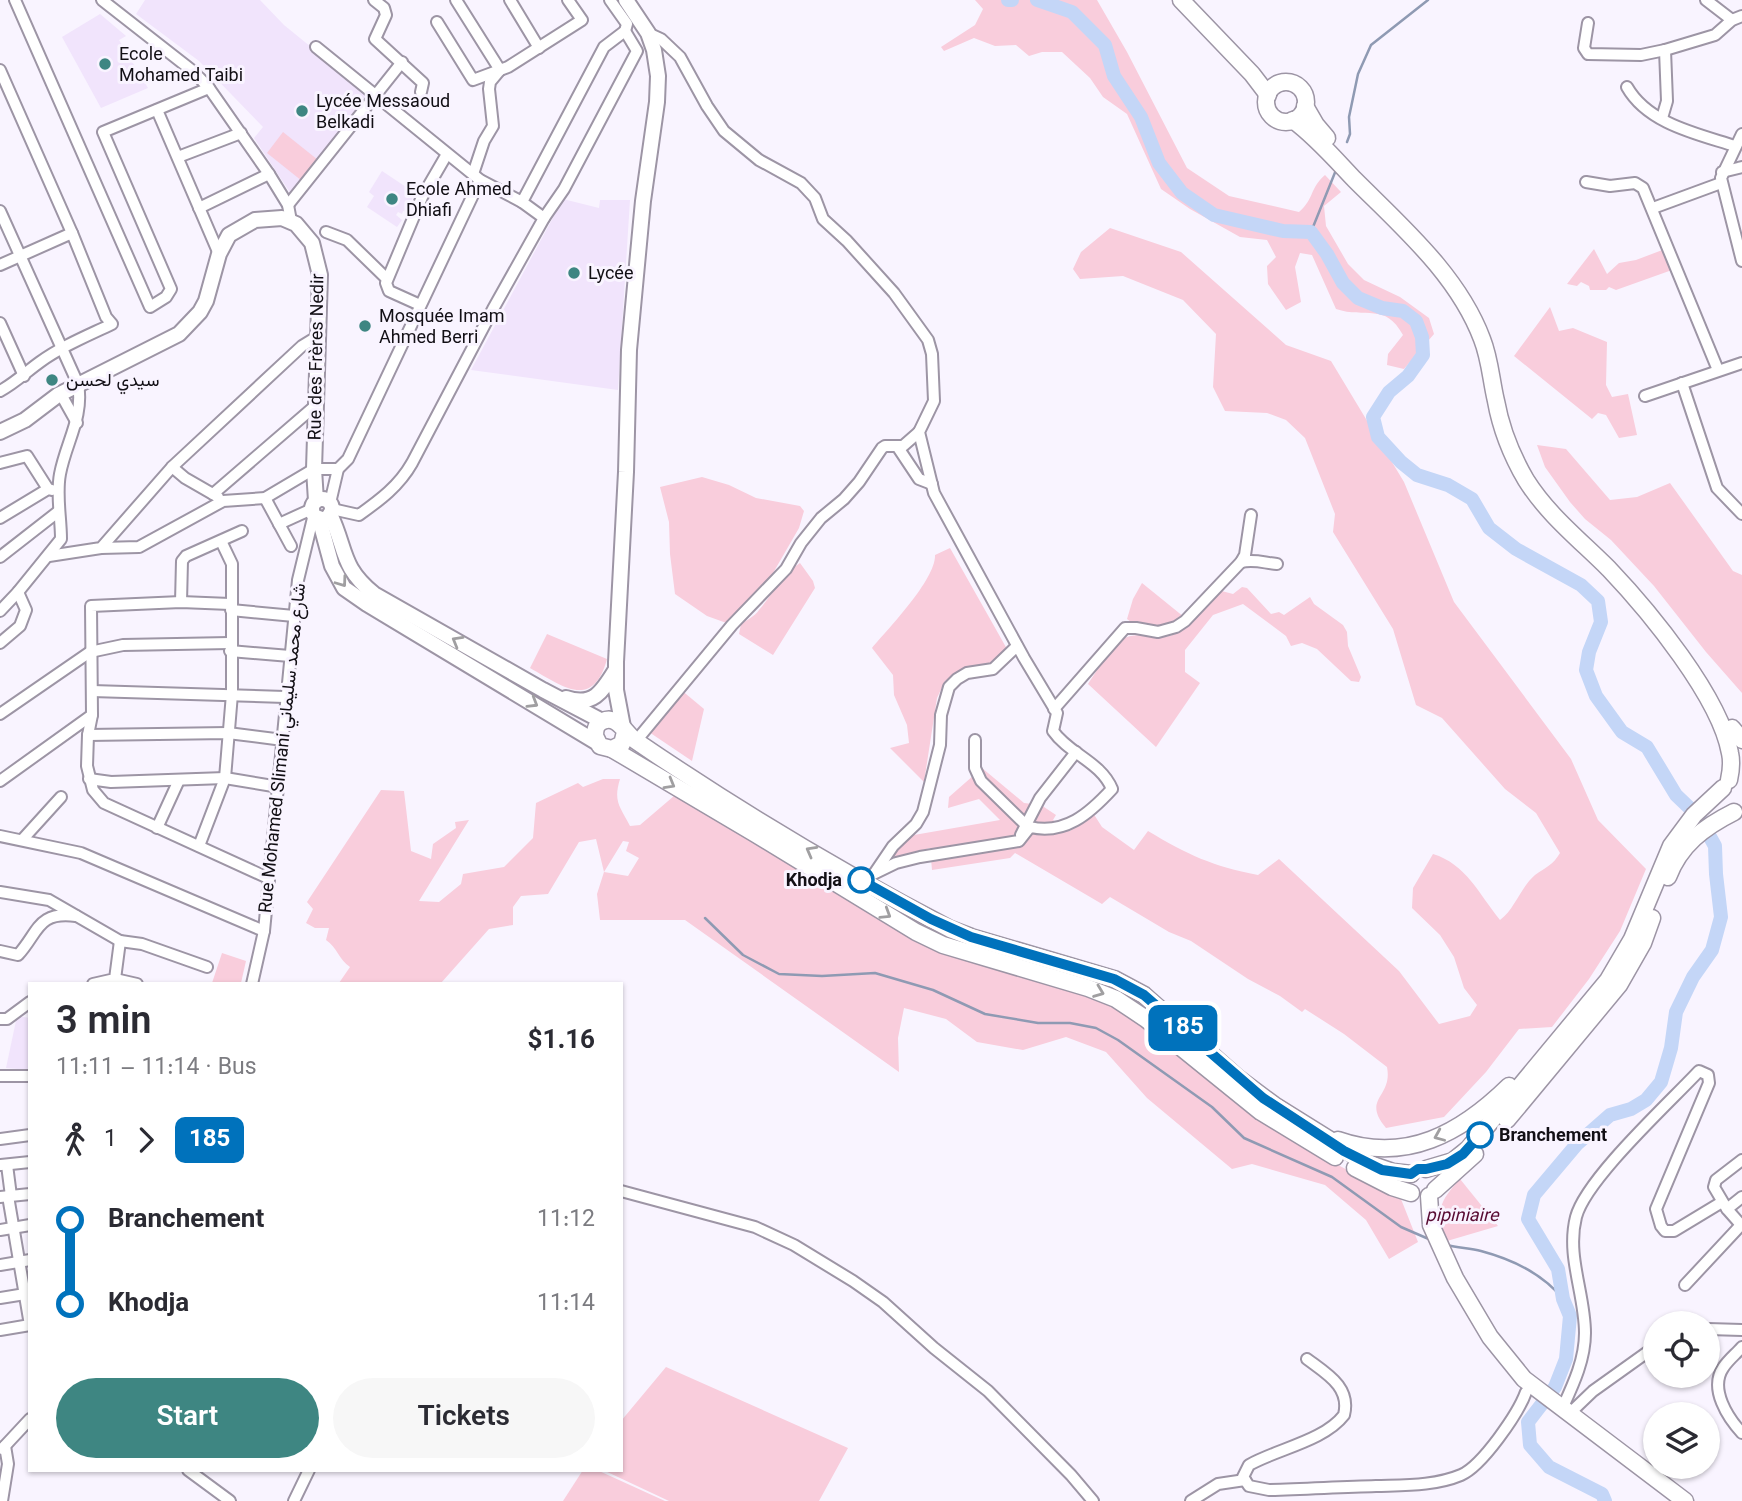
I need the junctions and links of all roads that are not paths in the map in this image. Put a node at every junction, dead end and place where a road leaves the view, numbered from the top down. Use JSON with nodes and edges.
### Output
{"nodes":[{"id":1,"x":15,"y":0,"type":"edge"},
{"id":2,"x":102,"y":0,"type":"edge"},
{"id":3,"x":374,"y":0,"type":"edge"},
{"id":4,"x":456,"y":0,"type":"edge"},
{"id":5,"x":510,"y":0,"type":"edge"},
{"id":6,"x":568,"y":0,"type":"edge"},
{"id":7,"x":610,"y":0,"type":"edge"},
{"id":8,"x":626,"y":0,"type":"edge"},
{"id":9,"x":1181,"y":0,"type":"edge"},
{"id":10,"x":1193,"y":0,"type":"edge"},
{"id":11,"x":1706,"y":0,"type":"edge"},
{"id":12,"x":1737,"y":18,"type":"edge"},
{"id":13,"x":437,"y":22,"type":"dead end"},
{"id":14,"x":1588,"y":23,"type":"dead end"},
{"id":15,"x":625,"y":31,"type":"junction"},
{"id":16,"x":648,"y":33,"type":"junction"},
{"id":17,"x":316,"y":47,"type":"dead end"},
{"id":18,"x":539,"y":48,"type":"junction"},
{"id":19,"x":1665,"y":50,"type":"junction"},
{"id":20,"x":402,"y":62,"type":"junction"},
{"id":21,"x":0,"y":70,"type":"edge"},
{"id":22,"x":500,"y":70,"type":"junction"},
{"id":23,"x":1281,"y":83,"type":"junction"},
{"id":24,"x":1627,"y":87,"type":"dead end"},
{"id":25,"x":209,"y":88,"type":"junction"},
{"id":26,"x":421,"y":92,"type":"dead end"},
{"id":27,"x":1268,"y":95,"type":"junction"},
{"id":28,"x":376,"y":97,"type":"junction"},
{"id":29,"x":1305,"y":106,"type":"junction"},
{"id":30,"x":157,"y":110,"type":"junction"},
{"id":31,"x":1662,"y":118,"type":"junction"},
{"id":32,"x":1293,"y":120,"type":"junction"},
{"id":33,"x":241,"y":133,"type":"junction"},
{"id":34,"x":1742,"y":134,"type":"edge"},
{"id":35,"x":1735,"y":146,"type":"junction"},
{"id":36,"x":447,"y":154,"type":"junction"},
{"id":37,"x":178,"y":157,"type":"junction"},
{"id":38,"x":1742,"y":167,"type":"edge"},
{"id":39,"x":269,"y":174,"type":"junction"},
{"id":40,"x":477,"y":177,"type":"junction"},
{"id":41,"x":1721,"y":178,"type":"junction"},
{"id":42,"x":1586,"y":182,"type":"dead end"},
{"id":43,"x":522,"y":202,"type":"junction"},
{"id":44,"x":288,"y":205,"type":"junction"},
{"id":45,"x":199,"y":208,"type":"junction"},
{"id":46,"x":1653,"y":208,"type":"junction"},
{"id":47,"x":0,"y":211,"type":"edge"},
{"id":48,"x":544,"y":218,"type":"junction"},
{"id":49,"x":291,"y":221,"type":"junction"},
{"id":50,"x":326,"y":232,"type":"dead end"},
{"id":51,"x":72,"y":233,"type":"junction"},
{"id":52,"x":219,"y":254,"type":"junction"},
{"id":53,"x":1741,"y":255,"type":"edge"},
{"id":54,"x":19,"y":257,"type":"junction"},
{"id":55,"x":0,"y":265,"type":"edge"},
{"id":56,"x":387,"y":278,"type":"junction"},
{"id":57,"x":420,"y":305,"type":"junction"},
{"id":58,"x":0,"y":323,"type":"edge"},
{"id":59,"x":320,"y":335,"type":"junction"},
{"id":60,"x":61,"y":348,"type":"junction"},
{"id":61,"x":1742,"y":363,"type":"edge"},
{"id":62,"x":1718,"y":370,"type":"junction"},
{"id":63,"x":24,"y":376,"type":"junction"},
{"id":64,"x":1682,"y":383,"type":"junction"},
{"id":65,"x":78,"y":384,"type":"junction"},
{"id":66,"x":0,"y":391,"type":"edge"},
{"id":67,"x":58,"y":395,"type":"junction"},
{"id":68,"x":1645,"y":396,"type":"dead end"},
{"id":69,"x":315,"y":406,"type":"junction"},
{"id":70,"x":77,"y":423,"type":"junction"},
{"id":71,"x":0,"y":432,"type":"edge"},
{"id":72,"x":919,"y":432,"type":"junction"},
{"id":73,"x":897,"y":446,"type":"junction"},
{"id":74,"x":0,"y":463,"type":"edge"},
{"id":75,"x":172,"y":467,"type":"junction"},
{"id":76,"x":314,"y":469,"type":"junction"},
{"id":77,"x":338,"y":469,"type":"junction"},
{"id":78,"x":932,"y":484,"type":"junction"},
{"id":79,"x":53,"y":490,"type":"junction"},
{"id":80,"x":213,"y":494,"type":"junction"},
{"id":81,"x":265,"y":498,"type":"junction"},
{"id":82,"x":223,"y":501,"type":"junction"},
{"id":83,"x":322,"y":508,"type":"junction"},
{"id":84,"x":59,"y":511,"type":"junction"},
{"id":85,"x":1742,"y":514,"type":"edge"},
{"id":86,"x":1251,"y":515,"type":"dead end"},
{"id":87,"x":0,"y":518,"type":"edge"},
{"id":88,"x":279,"y":524,"type":"junction"},
{"id":89,"x":242,"y":531,"type":"dead end"},
{"id":90,"x":221,"y":541,"type":"junction"},
{"id":91,"x":290,"y":546,"type":"dead end"},
{"id":92,"x":101,"y":548,"type":"junction"},
{"id":93,"x":49,"y":556,"type":"junction"},
{"id":94,"x":0,"y":557,"type":"edge"},
{"id":95,"x":1241,"y":562,"type":"junction"},
{"id":96,"x":1277,"y":564,"type":"dead end"},
{"id":97,"x":18,"y":592,"type":"junction"},
{"id":98,"x":181,"y":602,"type":"junction"},
{"id":99,"x":230,"y":607,"type":"junction"},
{"id":100,"x":0,"y":611,"type":"edge"},
{"id":101,"x":294,"y":616,"type":"junction"},
{"id":102,"x":0,"y":643,"type":"edge"},
{"id":103,"x":1017,"y":646,"type":"junction"},
{"id":104,"x":230,"y":648,"type":"junction"},
{"id":105,"x":90,"y":652,"type":"junction"},
{"id":106,"x":290,"y":656,"type":"junction"},
{"id":107,"x":615,"y":670,"type":"junction"},
{"id":108,"x":542,"y":690,"type":"junction"},
{"id":109,"x":616,"y":690,"type":"junction"},
{"id":110,"x":92,"y":691,"type":"junction"},
{"id":111,"x":232,"y":694,"type":"junction"},
{"id":112,"x":285,"y":697,"type":"junction"},
{"id":113,"x":1055,"y":709,"type":"junction"},
{"id":114,"x":0,"y":714,"type":"edge"},
{"id":115,"x":92,"y":715,"type":"junction"},
{"id":116,"x":605,"y":720,"type":"junction"},
{"id":117,"x":1732,"y":731,"type":"edge"},
{"id":118,"x":228,"y":733,"type":"junction"},
{"id":119,"x":628,"y":734,"type":"junction"},
{"id":120,"x":88,"y":735,"type":"junction"},
{"id":121,"x":283,"y":740,"type":"junction"},
{"id":122,"x":975,"y":740,"type":"dead end"},
{"id":123,"x":596,"y":742,"type":"junction"},
{"id":124,"x":611,"y":749,"type":"junction"},
{"id":125,"x":1076,"y":752,"type":"junction"},
{"id":126,"x":1742,"y":756,"type":"edge"},
{"id":127,"x":1,"y":778,"type":"edge"},
{"id":128,"x":225,"y":778,"type":"junction"},
{"id":129,"x":89,"y":779,"type":"junction"},
{"id":130,"x":179,"y":780,"type":"junction"},
{"id":131,"x":1732,"y":781,"type":"edge"},
{"id":132,"x":279,"y":788,"type":"junction"},
{"id":133,"x":61,"y":797,"type":"dead end"},
{"id":134,"x":1706,"y":804,"type":"junction"},
{"id":135,"x":1738,"y":813,"type":"edge"},
{"id":136,"x":1026,"y":825,"type":"junction"},
{"id":137,"x":157,"y":828,"type":"junction"},
{"id":138,"x":0,"y":836,"type":"edge"},
{"id":139,"x":1686,"y":836,"type":"junction"},
{"id":140,"x":22,"y":840,"type":"junction"},
{"id":141,"x":1019,"y":841,"type":"junction"},
{"id":142,"x":199,"y":846,"type":"junction"},
{"id":143,"x":868,"y":877,"type":"junction"},
{"id":144,"x":268,"y":878,"type":"junction"},
{"id":145,"x":0,"y":892,"type":"edge"},
{"id":146,"x":79,"y":916,"type":"junction"},
{"id":147,"x":264,"y":931,"type":"junction"},
{"id":148,"x":120,"y":941,"type":"junction"},
{"id":149,"x":0,"y":951,"type":"edge"},
{"id":150,"x":207,"y":967,"type":"dead end"},
{"id":151,"x":113,"y":981,"type":"edge"},
{"id":152,"x":252,"y":982,"type":"edge"},
{"id":153,"x":28,"y":1003,"type":"edge"},
{"id":154,"x":0,"y":1019,"type":"edge"},
{"id":155,"x":1549,"y":1048,"type":"junction"},
{"id":156,"x":0,"y":1076,"type":"edge"},
{"id":157,"x":28,"y":1076,"type":"edge"},
{"id":158,"x":1313,"y":1131,"type":"junction"},
{"id":159,"x":28,"y":1135,"type":"edge"},
{"id":160,"x":0,"y":1139,"type":"edge"},
{"id":161,"x":1742,"y":1160,"type":"edge"},
{"id":162,"x":28,"y":1162,"type":"edge"},
{"id":163,"x":4,"y":1165,"type":"edge"},
{"id":164,"x":1419,"y":1172,"type":"junction"},
{"id":165,"x":623,"y":1192,"type":"edge"},
{"id":166,"x":1422,"y":1193,"type":"junction"},
{"id":167,"x":28,"y":1194,"type":"edge"},
{"id":168,"x":6,"y":1197,"type":"edge"},
{"id":169,"x":1742,"y":1197,"type":"edge"},
{"id":170,"x":1724,"y":1206,"type":"junction"},
{"id":171,"x":28,"y":1225,"type":"edge"},
{"id":172,"x":1742,"y":1225,"type":"edge"},
{"id":173,"x":13,"y":1228,"type":"junction"},
{"id":174,"x":0,"y":1230,"type":"edge"},
{"id":175,"x":24,"y":1261,"type":"edge"},
{"id":176,"x":0,"y":1265,"type":"edge"},
{"id":177,"x":1685,"y":1285,"type":"dead end"},
{"id":178,"x":24,"y":1294,"type":"junction"},
{"id":179,"x":0,"y":1298,"type":"edge"},
{"id":180,"x":28,"y":1315,"type":"edge"},
{"id":181,"x":28,"y":1325,"type":"edge"},
{"id":182,"x":1720,"y":1329,"type":"edge"},
{"id":183,"x":0,"y":1330,"type":"edge"},
{"id":184,"x":1742,"y":1330,"type":"edge"},
{"id":185,"x":1742,"y":1348,"type":"edge"},
{"id":186,"x":1643,"y":1355,"type":"edge"},
{"id":187,"x":1307,"y":1359,"type":"dead end"},
{"id":188,"x":1533,"y":1395,"type":"junction"},
{"id":189,"x":1560,"y":1410,"type":"junction"},
{"id":190,"x":28,"y":1421,"type":"edge"},
{"id":191,"x":1742,"y":1433,"type":"edge"},
{"id":192,"x":2,"y":1449,"type":"edge"},
{"id":193,"x":191,"y":1472,"type":"edge"},
{"id":194,"x":308,"y":1472,"type":"edge"},
{"id":195,"x":1245,"y":1480,"type":"junction"},
{"id":196,"x":2,"y":1501,"type":"edge"},
{"id":197,"x":230,"y":1501,"type":"edge"},
{"id":198,"x":295,"y":1501,"type":"edge"},
{"id":199,"x":1093,"y":1501,"type":"edge"},
{"id":200,"x":1191,"y":1501,"type":"edge"},
{"id":201,"x":1670,"y":1501,"type":"edge"},
{"id":202,"x":1685,"y":1501,"type":"edge"}],
"edges":[{"from":1,"to":30,"type":"street"},
{"from":2,"to":25,"type":"street"},
{"from":3,"to":20,"type":"street"},
{"from":4,"to":22,"type":"street"},
{"from":5,"to":18,"type":"street"},
{"from":6,"to":18,"type":"street"},
{"from":7,"to":15,"type":"street"},
{"from":8,"to":16,"type":"main road"},
{"from":9,"to":27,"type":"highway"},
{"from":10,"to":23,"type":"highway"},
{"from":11,"to":12,"type":"street"},
{"from":12,"to":19,"type":"street"},
{"from":13,"to":22,"type":"street"},
{"from":14,"to":19,"type":"street"},
{"from":15,"to":43,"type":"street"},
{"from":15,"to":48,"type":"street"},
{"from":16,"to":72,"type":"street"},
{"from":16,"to":107,"type":"main road"},
{"from":17,"to":28,"type":"street"},
{"from":18,"to":22,"type":"street"},
{"from":19,"to":31,"type":"street"},
{"from":20,"to":26,"type":"street"},
{"from":20,"to":28,"type":"street"},
{"from":21,"to":51,"type":"street"},
{"from":22,"to":40,"type":"street","name":"Rue Mohamed Slimani شارع محمد سليماني"},
{"from":23,"to":27,"type":"highway"},
{"from":23,"to":29,"type":"highway"},
{"from":24,"to":31,"type":"street"},
{"from":25,"to":30,"type":"street"},
{"from":25,"to":33,"type":"street"},
{"from":27,"to":32,"type":"highway"},
{"from":28,"to":36,"type":"street"},
{"from":28,"to":44,"type":"street"},
{"from":29,"to":32,"type":"highway"},
{"from":29,"to":117,"type":"highway"},
{"from":30,"to":37,"type":"street"},
{"from":31,"to":35,"type":"street"},
{"from":32,"to":117,"type":"highway"},
{"from":33,"to":37,"type":"street"},
{"from":33,"to":39,"type":"street"},
{"from":34,"to":35,"type":"street"},
{"from":35,"to":41,"type":"street"},
{"from":36,"to":40,"type":"street"},
{"from":36,"to":56,"type":"street"},
{"from":37,"to":45,"type":"street"},
{"from":38,"to":41,"type":"street"},
{"from":39,"to":44,"type":"street"},
{"from":39,"to":45,"type":"street"},
{"from":40,"to":43,"type":"street"},
{"from":40,"to":57,"type":"street","name":"Rue Mohamed Slimani شارع محمد سليماني"},
{"from":41,"to":46,"type":"street"},
{"from":41,"to":53,"type":"street"},
{"from":42,"to":46,"type":"street"},
{"from":43,"to":48,"type":"street"},
{"from":44,"to":49,"type":"street"},
{"from":45,"to":52,"type":"street"},
{"from":46,"to":62,"type":"street"},
{"from":47,"to":54,"type":"street"},
{"from":48,"to":83,"type":"street"},
{"from":49,"to":52,"type":"main road"},
{"from":49,"to":59,"type":"main road","name":"Rue des Frères Nedir"},
{"from":50,"to":56,"type":"street"},
{"from":51,"to":54,"type":"street"},
{"from":51,"to":60,"type":"street"},
{"from":52,"to":65,"type":"main road"},
{"from":54,"to":55,"type":"street"},
{"from":54,"to":60,"type":"street"},
{"from":56,"to":57,"type":"street"},
{"from":57,"to":77,"type":"street","name":"Rue Mohamed Slimani شارع محمد سليماني"},
{"from":58,"to":63,"type":"street"},
{"from":59,"to":69,"type":"main road","name":"Rue des Frères Nedir"},
{"from":59,"to":75,"type":"street"},
{"from":60,"to":63,"type":"street"},
{"from":60,"to":65,"type":"street"},
{"from":61,"to":62,"type":"street"},
{"from":62,"to":64,"type":"street"},
{"from":63,"to":66,"type":"street"},
{"from":64,"to":68,"type":"street"},
{"from":64,"to":85,"type":"street"},
{"from":65,"to":67,"type":"main road"},
{"from":65,"to":70,"type":"street"},
{"from":67,"to":70,"type":"street"},
{"from":67,"to":71,"type":"main road"},
{"from":69,"to":76,"type":"main road","name":"Rue des Frères Nedir"},
{"from":69,"to":80,"type":"street"},
{"from":70,"to":79,"type":"street"},
{"from":72,"to":73,"type":"street"},
{"from":72,"to":78,"type":"street"},
{"from":73,"to":78,"type":"street"},
{"from":73,"to":119,"type":"street"},
{"from":74,"to":79,"type":"street"},
{"from":75,"to":80,"type":"street"},
{"from":75,"to":92,"type":"street"},
{"from":76,"to":77,"type":"street"},
{"from":76,"to":81,"type":"street"},
{"from":76,"to":83,"type":"main road","name":"Rue des Frères Nedir"},
{"from":77,"to":83,"type":"street","name":"Rue Mohamed Slimani شارع محمد سليماني"},
{"from":78,"to":103,"type":"street"},
{"from":79,"to":84,"type":"street"},
{"from":79,"to":87,"type":"street"},
{"from":80,"to":82,"type":"street"},
{"from":81,"to":82,"type":"street"},
{"from":81,"to":88,"type":"street"},
{"from":82,"to":92,"type":"street"},
{"from":83,"to":88,"type":"street"},
{"from":83,"to":101,"type":"street","name":"Rue Mohamed Slimani شارع محمد سليماني"},
{"from":108,"to":83,"type":"main road","one_way":true},
{"from":83,"to":123,"type":"main road","one_way":true},
{"from":84,"to":93,"type":"street"},
{"from":84,"to":94,"type":"street"},
{"from":86,"to":95,"type":"street"},
{"from":88,"to":91,"type":"street"},
{"from":89,"to":90,"type":"street"},
{"from":90,"to":98,"type":"street"},
{"from":90,"to":99,"type":"street"},
{"from":92,"to":93,"type":"street"},
{"from":93,"to":97,"type":"street"},
{"from":95,"to":96,"type":"street"},
{"from":95,"to":113,"type":"street"},
{"from":97,"to":100,"type":"street"},
{"from":97,"to":102,"type":"street"},
{"from":98,"to":99,"type":"street"},
{"from":98,"to":105,"type":"street"},
{"from":99,"to":101,"type":"street"},
{"from":99,"to":104,"type":"street"},
{"from":101,"to":106,"type":"street","name":"Rue Mohamed Slimani شارع محمد سليماني"},
{"from":103,"to":113,"type":"street"},
{"from":103,"to":143,"type":"street"},
{"from":104,"to":105,"type":"street"},
{"from":104,"to":106,"type":"street"},
{"from":104,"to":111,"type":"street"},
{"from":105,"to":110,"type":"street"},
{"from":105,"to":114,"type":"street"},
{"from":106,"to":112,"type":"street","name":"Rue Mohamed Slimani شارع محمد سليماني"},
{"from":107,"to":108,"type":"main road"},
{"from":107,"to":109,"type":"main road"},
{"from":108,"to":116,"type":"main road"},
{"from":109,"to":116,"type":"main road"},
{"from":109,"to":119,"type":"main road"},
{"from":110,"to":111,"type":"street"},
{"from":110,"to":115,"type":"street"},
{"from":111,"to":112,"type":"street"},
{"from":111,"to":118,"type":"street"},
{"from":112,"to":121,"type":"street","name":"Rue Mohamed Slimani شارع محمد سليماني"},
{"from":113,"to":125,"type":"street"},
{"from":115,"to":120,"type":"street"},
{"from":115,"to":127,"type":"street"},
{"from":116,"to":119,"type":"highway"},
{"from":116,"to":123,"type":"highway"},
{"from":117,"to":126,"type":"highway"},
{"from":117,"to":131,"type":"highway"},
{"from":117,"to":134,"type":"highway"},
{"from":118,"to":120,"type":"street"},
{"from":118,"to":121,"type":"street"},
{"from":118,"to":128,"type":"street"},
{"from":119,"to":124,"type":"highway"},
{"from":143,"to":119,"type":"highway","one_way":true},
{"from":120,"to":129,"type":"street"},
{"from":121,"to":132,"type":"street","name":"Rue Mohamed Slimani شارع محمد سليماني"},
{"from":122,"to":136,"type":"street"},
{"from":123,"to":124,"type":"highway"},
{"from":124,"to":166,"type":"highway","one_way":true},
{"from":125,"to":136,"type":"street"},
{"from":125,"to":141,"type":"street"},
{"from":128,"to":130,"type":"street"},
{"from":128,"to":132,"type":"street"},
{"from":128,"to":142,"type":"street"},
{"from":129,"to":130,"type":"street"},
{"from":129,"to":137,"type":"street"},
{"from":130,"to":137,"type":"street"},
{"from":131,"to":134,"type":"highway"},
{"from":131,"to":135,"type":"highway"},
{"from":132,"to":144,"type":"street","name":"Rue Mohamed Slimani شارع محمد سليماني"},
{"from":133,"to":140,"type":"street"},
{"from":134,"to":139,"type":"highway"},
{"from":135,"to":139,"type":"highway"},
{"from":136,"to":141,"type":"street"},
{"from":137,"to":142,"type":"street"},
{"from":138,"to":140,"type":"street"},
{"from":139,"to":155,"type":"highway"},
{"from":139,"to":166,"type":"highway"},
{"from":140,"to":147,"type":"street"},
{"from":141,"to":143,"type":"street"},
{"from":142,"to":144,"type":"street"},
{"from":143,"to":158,"type":"highway"},
{"from":144,"to":147,"type":"street","name":"Rue Mohamed Slimani شارع محمد سليماني"},
{"from":145,"to":146,"type":"street"},
{"from":146,"to":148,"type":"street"},
{"from":146,"to":149,"type":"street"},
{"from":147,"to":152,"type":"street","name":"Rue Mohamed Slimani شارع محمد سليماني"},
{"from":148,"to":150,"type":"street"},
{"from":148,"to":151,"type":"street"},
{"from":153,"to":154,"type":"street"},
{"from":155,"to":158,"type":"highway","one_way":true},
{"from":155,"to":164,"type":"highway"},
{"from":156,"to":157,"type":"street"},
{"from":158,"to":164,"type":"highway"},
{"from":159,"to":160,"type":"street"},
{"from":161,"to":170,"type":"street"},
{"from":162,"to":163,"type":"street"},
{"from":163,"to":168,"type":"street"},
{"from":164,"to":166,"type":"highway"},
{"from":164,"to":166,"type":"highway"},
{"from":165,"to":199,"type":"street"},
{"from":166,"to":188,"type":"highway"},
{"from":167,"to":168,"type":"street"},
{"from":168,"to":173,"type":"street"},
{"from":169,"to":170,"type":"street"},
{"from":170,"to":172,"type":"street"},
{"from":170,"to":189,"type":"street"},
{"from":171,"to":173,"type":"street"},
{"from":172,"to":177,"type":"street"},
{"from":173,"to":174,"type":"street"},
{"from":173,"to":175,"type":"street"},
{"from":175,"to":176,"type":"street"},
{"from":175,"to":178,"type":"street"},
{"from":178,"to":179,"type":"street"},
{"from":178,"to":180,"type":"street"},
{"from":181,"to":183,"type":"street"},
{"from":182,"to":184,"type":"street"},
{"from":185,"to":191,"type":"street"},
{"from":186,"to":189,"type":"street"},
{"from":187,"to":195,"type":"street"},
{"from":188,"to":189,"type":"highway"},
{"from":188,"to":195,"type":"street"},
{"from":189,"to":201,"type":"highway"},
{"from":189,"to":202,"type":"highway"},
{"from":190,"to":192,"type":"street"},
{"from":192,"to":196,"type":"street"},
{"from":193,"to":197,"type":"street"},
{"from":194,"to":198,"type":"street"},
{"from":195,"to":200,"type":"street"}]}
